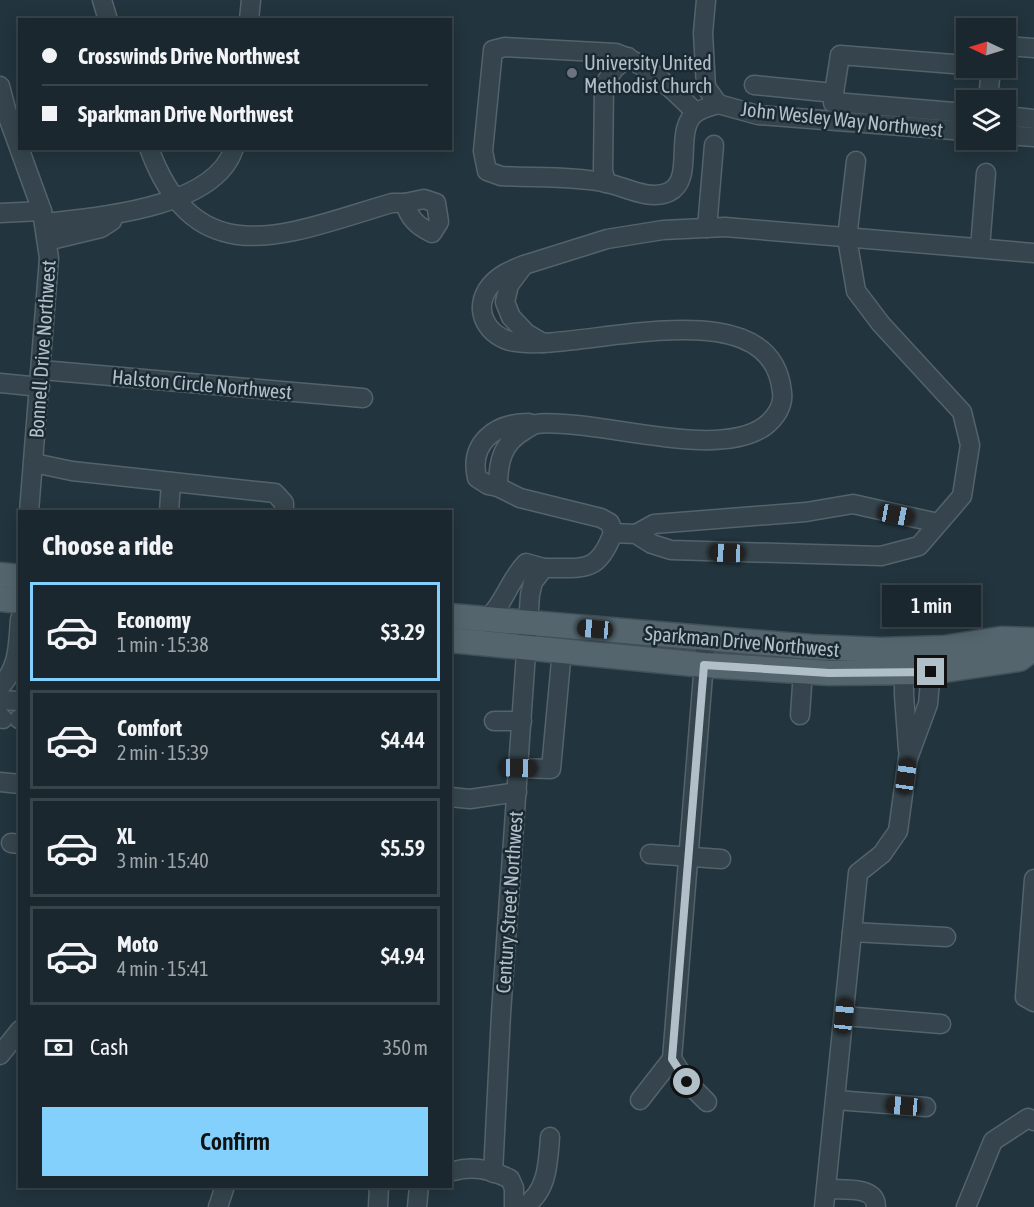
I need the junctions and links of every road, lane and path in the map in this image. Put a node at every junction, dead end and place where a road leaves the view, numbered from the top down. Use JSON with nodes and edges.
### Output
{"nodes":[{"id":1,"x":102,"y":0,"type":"edge"},
{"id":2,"x":251,"y":0,"type":"edge"},
{"id":3,"x":706,"y":0,"type":"edge"},
{"id":4,"x":107,"y":18,"type":"edge"},
{"id":5,"x":249,"y":18,"type":"edge"},
{"id":6,"x":1016,"y":47,"type":"edge"},
{"id":7,"x":1034,"y":48,"type":"edge"},
{"id":8,"x":628,"y":57,"type":"junction"},
{"id":9,"x":956,"y":64,"type":"edge"},
{"id":10,"x":754,"y":85,"type":"dead end"},
{"id":11,"x":0,"y":86,"type":"edge"},
{"id":12,"x":718,"y":104,"type":"junction"},
{"id":13,"x":833,"y":105,"type":"junction"},
{"id":14,"x":956,"y":112,"type":"edge"},
{"id":15,"x":696,"y":113,"type":"junction"},
{"id":16,"x":1016,"y":117,"type":"edge"},
{"id":17,"x":1034,"y":119,"type":"edge"},
{"id":18,"x":956,"y":130,"type":"edge"},
{"id":19,"x":1016,"y":136,"type":"edge"},
{"id":20,"x":1034,"y":137,"type":"edge"},
{"id":21,"x":18,"y":141,"type":"edge"},
{"id":22,"x":714,"y":145,"type":"dead end"},
{"id":23,"x":21,"y":150,"type":"edge"},
{"id":24,"x":150,"y":150,"type":"edge"},
{"id":25,"x":233,"y":150,"type":"edge"},
{"id":26,"x":856,"y":161,"type":"dead end"},
{"id":27,"x":986,"y":173,"type":"dead end"},
{"id":28,"x":606,"y":183,"type":"junction"},
{"id":29,"x":174,"y":197,"type":"junction"},
{"id":30,"x":405,"y":203,"type":"dead end"},
{"id":31,"x":0,"y":213,"type":"edge"},
{"id":32,"x":121,"y":214,"type":"junction"},
{"id":33,"x":43,"y":217,"type":"junction"},
{"id":34,"x":707,"y":228,"type":"junction"},
{"id":35,"x":847,"y":238,"type":"junction"},
{"id":36,"x":47,"y":241,"type":"junction"},
{"id":37,"x":981,"y":249,"type":"junction"},
{"id":38,"x":1034,"y":253,"type":"edge"},
{"id":39,"x":524,"y":265,"type":"junction"},
{"id":40,"x":543,"y":343,"type":"junction"},
{"id":41,"x":41,"y":379,"type":"junction"},
{"id":42,"x":0,"y":383,"type":"edge"},
{"id":43,"x":363,"y":398,"type":"dead end"},
{"id":44,"x":536,"y":424,"type":"junction"},
{"id":45,"x":34,"y":464,"type":"junction"},
{"id":46,"x":171,"y":482,"type":"junction"},
{"id":47,"x":498,"y":487,"type":"junction"},
{"id":48,"x":29,"y":510,"type":"edge"},
{"id":49,"x":169,"y":510,"type":"edge"},
{"id":50,"x":284,"y":510,"type":"edge"},
{"id":51,"x":938,"y":523,"type":"junction"},
{"id":52,"x":613,"y":533,"type":"junction"},
{"id":53,"x":636,"y":534,"type":"junction"},
{"id":54,"x":544,"y":568,"type":"junction"},
{"id":55,"x":0,"y":575,"type":"edge"},
{"id":56,"x":18,"y":577,"type":"edge"},
{"id":57,"x":0,"y":599,"type":"edge"},
{"id":58,"x":18,"y":601,"type":"edge"},
{"id":59,"x":452,"y":616,"type":"edge"},
{"id":60,"x":486,"y":619,"type":"junction"},
{"id":61,"x":528,"y":623,"type":"junction"},
{"id":62,"x":706,"y":638,"type":"junction"},
{"id":63,"x":452,"y":640,"type":"edge"},
{"id":64,"x":1034,"y":640,"type":"edge"},
{"id":65,"x":527,"y":647,"type":"junction"},
{"id":66,"x":1034,"y":648,"type":"edge"},
{"id":67,"x":562,"y":650,"type":"junction"},
{"id":68,"x":904,"y":660,"type":"junction"},
{"id":69,"x":932,"y":660,"type":"junction"},
{"id":70,"x":18,"y":662,"type":"edge"},
{"id":71,"x":704,"y":665,"type":"junction"},
{"id":72,"x":803,"y":671,"type":"junction"},
{"id":73,"x":0,"y":687,"type":"edge"},
{"id":74,"x":0,"y":700,"type":"edge"},
{"id":75,"x":12,"y":715,"type":"edge"},
{"id":76,"x":800,"y":715,"type":"dead end"},
{"id":77,"x":494,"y":721,"type":"dead end"},
{"id":78,"x":522,"y":721,"type":"junction"},
{"id":79,"x":908,"y":758,"type":"junction"},
{"id":80,"x":519,"y":768,"type":"junction"},
{"id":81,"x":0,"y":782,"type":"edge"},
{"id":82,"x":18,"y":784,"type":"edge"},
{"id":83,"x":517,"y":792,"type":"junction"},
{"id":84,"x":452,"y":797,"type":"edge"},
{"id":85,"x":650,"y":854,"type":"dead end"},
{"id":86,"x":689,"y":856,"type":"junction"},
{"id":87,"x":721,"y":859,"type":"dead end"},
{"id":88,"x":1034,"y":879,"type":"edge"},
{"id":89,"x":852,"y":932,"type":"junction"},
{"id":90,"x":946,"y":938,"type":"dead end"},
{"id":91,"x":1034,"y":1002,"type":"edge"},
{"id":92,"x":844,"y":1016,"type":"junction"},
{"id":93,"x":941,"y":1024,"type":"dead end"},
{"id":94,"x":18,"y":1032,"type":"edge"},
{"id":95,"x":0,"y":1055,"type":"edge"},
{"id":96,"x":672,"y":1059,"type":"junction"},
{"id":97,"x":640,"y":1100,"type":"dead end"},
{"id":98,"x":836,"y":1100,"type":"junction"},
{"id":99,"x":707,"y":1102,"type":"dead end"},
{"id":100,"x":926,"y":1107,"type":"dead end"},
{"id":101,"x":1034,"y":1121,"type":"edge"},
{"id":102,"x":550,"y":1137,"type":"dead end"},
{"id":103,"x":452,"y":1171,"type":"edge"},
{"id":104,"x":493,"y":1173,"type":"junction"},
{"id":105,"x":224,"y":1188,"type":"edge"},
{"id":106,"x":379,"y":1188,"type":"edge"},
{"id":107,"x":419,"y":1188,"type":"edge"},
{"id":108,"x":826,"y":1198,"type":"edge"},
{"id":109,"x":218,"y":1207,"type":"edge"},
{"id":110,"x":378,"y":1207,"type":"edge"},
{"id":111,"x":417,"y":1207,"type":"edge"},
{"id":112,"x":514,"y":1207,"type":"edge"},
{"id":113,"x":523,"y":1207,"type":"edge"},
{"id":114,"x":876,"y":1207,"type":"edge"},
{"id":115,"x":966,"y":1207,"type":"edge"}],
"edges":[{"from":1,"to":4,"type":"street"},
{"from":2,"to":5,"type":"street"},
{"from":3,"to":12,"type":"street"},
{"from":6,"to":7,"type":"street"},
{"from":8,"to":15,"type":"street"},
{"from":8,"to":28,"type":"street"},
{"from":8,"to":28,"type":"street"},
{"from":9,"to":13,"type":"street"},
{"from":10,"to":13,"type":"street"},
{"from":11,"to":21,"type":"street","name":"Bonnell Drive Northwest"},
{"from":12,"to":13,"type":"street","name":"John Wesley Way Northwest"},
{"from":12,"to":15,"type":"street"},
{"from":13,"to":14,"type":"street"},
{"from":13,"to":18,"type":"street","name":"John Wesley Way Northwest"},
{"from":15,"to":28,"type":"street"},
{"from":16,"to":17,"type":"street"},
{"from":19,"to":20,"type":"street"},
{"from":22,"to":34,"type":"street"},
{"from":23,"to":33,"type":"street","name":"Bonnell Drive Northwest"},
{"from":24,"to":29,"type":"street"},
{"from":25,"to":29,"type":"street"},
{"from":26,"to":35,"type":"street"},
{"from":27,"to":37,"type":"street"},
{"from":29,"to":30,"type":"street"},
{"from":29,"to":32,"type":"street"},
{"from":31,"to":33,"type":"street"},
{"from":32,"to":33,"type":"street"},
{"from":32,"to":36,"type":"street"},
{"from":33,"to":36,"type":"street","name":"Bonnell Drive Northwest"},
{"from":34,"to":35,"type":"street"},
{"from":34,"to":39,"type":"street"},
{"from":35,"to":37,"type":"street"},
{"from":35,"to":51,"type":"street"},
{"from":36,"to":41,"type":"street","name":"Bonnell Drive Northwest"},
{"from":37,"to":38,"type":"street"},
{"from":39,"to":40,"type":"street"},
{"from":39,"to":40,"type":"street"},
{"from":40,"to":44,"type":"street"},
{"from":41,"to":42,"type":"street","name":"Halston Circle Northwest"},
{"from":41,"to":43,"type":"street","name":"Halston Circle Northwest"},
{"from":41,"to":45,"type":"street","name":"Bonnell Drive Northwest"},
{"from":44,"to":47,"type":"street"},
{"from":44,"to":47,"type":"street"},
{"from":45,"to":46,"type":"street"},
{"from":45,"to":48,"type":"street","name":"Bonnell Drive Northwest"},
{"from":46,"to":49,"type":"street"},
{"from":46,"to":50,"type":"street"},
{"from":47,"to":52,"type":"street"},
{"from":51,"to":53,"type":"street"},
{"from":51,"to":53,"type":"street"},
{"from":52,"to":53,"type":"street"},
{"from":52,"to":54,"type":"street"},
{"from":54,"to":60,"type":"street"},
{"from":54,"to":61,"type":"street","name":"Century Street Northwest"},
{"from":55,"to":56,"type":"main road"},
{"from":57,"to":58,"type":"main road"},
{"from":59,"to":60,"type":"main road","name":"Sparkman Drive Northwest"},
{"from":60,"to":61,"type":"main road","name":"Sparkman Drive Northwest"},
{"from":61,"to":62,"type":"main road","name":"Sparkman Drive Northwest"},
{"from":61,"to":65,"type":"street","name":"Century Street Northwest"},
{"from":62,"to":68,"type":"main road","name":"Sparkman Drive Northwest"},
{"from":62,"to":71,"type":"street"},
{"from":63,"to":65,"type":"main road","name":"Sparkman Drive Northwest"},
{"from":64,"to":69,"type":"main road","name":"Sparkman Drive Northwest"},
{"from":65,"to":67,"type":"main road","name":"Sparkman Drive Northwest"},
{"from":65,"to":78,"type":"street","name":"Century Street Northwest"},
{"from":66,"to":69,"type":"main road","name":"Sparkman Drive Northwest"},
{"from":67,"to":71,"type":"main road","name":"Sparkman Drive Northwest"},
{"from":67,"to":80,"type":"street"},
{"from":68,"to":69,"type":"main road","name":"Sparkman Drive Northwest"},
{"from":68,"to":72,"type":"main road","name":"Sparkman Drive Northwest"},
{"from":68,"to":79,"type":"street"},
{"from":69,"to":79,"type":"street"},
{"from":70,"to":73,"type":"street"},
{"from":71,"to":72,"type":"main road","name":"Sparkman Drive Northwest"},
{"from":71,"to":86,"type":"street"},
{"from":72,"to":76,"type":"street"},
{"from":74,"to":75,"type":"street"},
{"from":77,"to":78,"type":"street"},
{"from":78,"to":80,"type":"street","name":"Century Street Northwest"},
{"from":79,"to":89,"type":"street"},
{"from":80,"to":83,"type":"street","name":"Century Street Northwest"},
{"from":81,"to":82,"type":"street"},
{"from":83,"to":84,"type":"street"},
{"from":83,"to":104,"type":"street","name":"Century Street Northwest"},
{"from":85,"to":86,"type":"street"},
{"from":86,"to":87,"type":"street"},
{"from":86,"to":96,"type":"street"},
{"from":88,"to":91,"type":"street"},
{"from":89,"to":90,"type":"street"},
{"from":89,"to":92,"type":"street"},
{"from":92,"to":93,"type":"street"},
{"from":92,"to":98,"type":"street"},
{"from":94,"to":95,"type":"street"},
{"from":96,"to":97,"type":"street"},
{"from":96,"to":99,"type":"street"},
{"from":98,"to":100,"type":"street"},
{"from":98,"to":108,"type":"street"},
{"from":101,"to":115,"type":"street"},
{"from":102,"to":113,"type":"street"},
{"from":103,"to":104,"type":"street"},
{"from":104,"to":112,"type":"street"},
{"from":105,"to":109,"type":"street"},
{"from":106,"to":110,"type":"street"},
{"from":107,"to":111,"type":"street"},
{"from":108,"to":114,"type":"street"}]}
